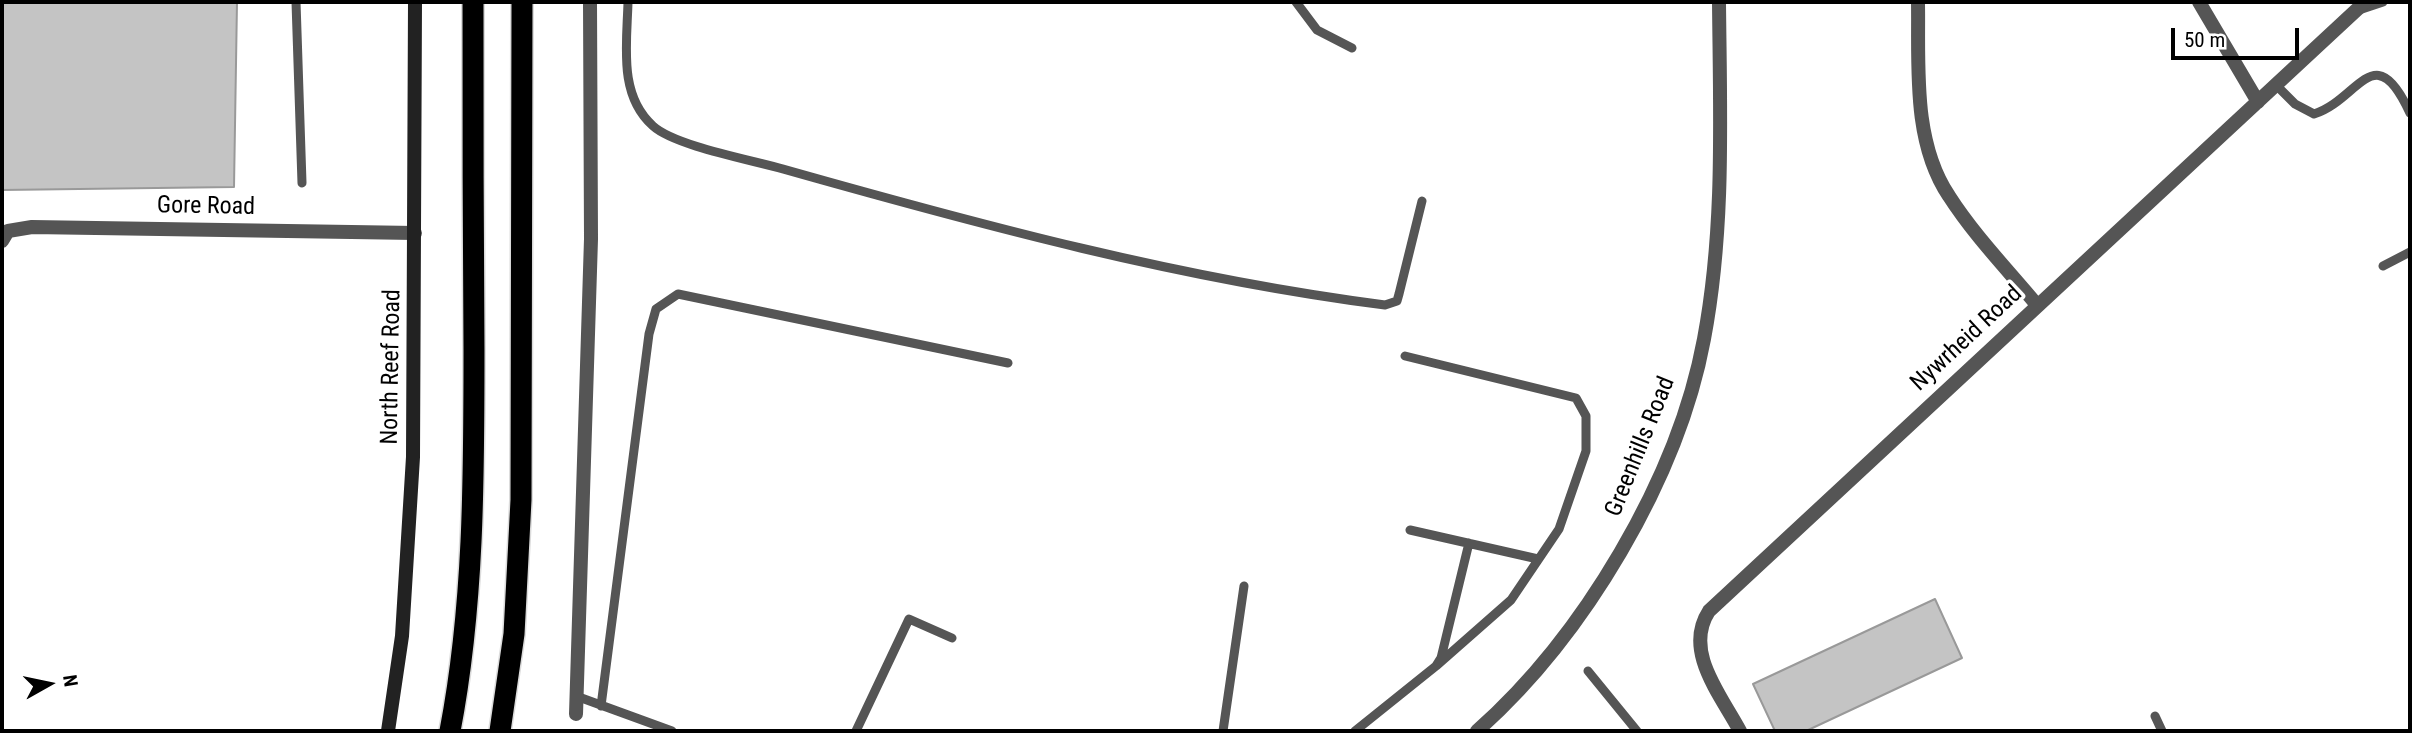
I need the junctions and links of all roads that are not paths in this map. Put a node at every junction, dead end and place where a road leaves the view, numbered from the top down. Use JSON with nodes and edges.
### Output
{"nodes":[{"id":1,"x":296,"y":2,"type":"edge"},
{"id":2,"x":415,"y":2,"type":"edge"},
{"id":3,"x":473,"y":2,"type":"edge"},
{"id":4,"x":522,"y":2,"type":"edge"},
{"id":5,"x":590,"y":2,"type":"edge"},
{"id":6,"x":628,"y":2,"type":"edge"},
{"id":7,"x":1296,"y":2,"type":"edge"},
{"id":8,"x":1719,"y":2,"type":"edge"},
{"id":9,"x":1918,"y":2,"type":"edge"},
{"id":10,"x":2199,"y":2,"type":"edge"},
{"id":11,"x":2383,"y":2,"type":"edge"},
{"id":12,"x":2360,"y":7,"type":"edge"},
{"id":13,"x":1352,"y":48,"type":"dead end"},
{"id":14,"x":2276,"y":85,"type":"junction"},
{"id":15,"x":2258,"y":102,"type":"junction"},
{"id":16,"x":2410,"y":113,"type":"edge"},
{"id":17,"x":302,"y":183,"type":"dead end"},
{"id":18,"x":1422,"y":201,"type":"dead end"},
{"id":19,"x":415,"y":233,"type":"junction"},
{"id":20,"x":2,"y":240,"type":"edge"},
{"id":21,"x":2410,"y":252,"type":"edge"},
{"id":22,"x":2383,"y":266,"type":"dead end"},
{"id":23,"x":2037,"y":305,"type":"junction"},
{"id":24,"x":1405,"y":356,"type":"dead end"},
{"id":25,"x":1008,"y":363,"type":"dead end"},
{"id":26,"x":1410,"y":530,"type":"dead end"},
{"id":27,"x":1469,"y":543,"type":"junction"},
{"id":28,"x":1538,"y":559,"type":"junction"},
{"id":29,"x":1244,"y":586,"type":"dead end"},
{"id":30,"x":952,"y":638,"type":"dead end"},
{"id":31,"x":1436,"y":666,"type":"junction"},
{"id":32,"x":1588,"y":671,"type":"dead end"},
{"id":33,"x":576,"y":696,"type":"junction"},
{"id":34,"x":601,"y":706,"type":"junction"},
{"id":35,"x":576,"y":714,"type":"dead end"},
{"id":36,"x":2155,"y":716,"type":"dead end"},
{"id":37,"x":388,"y":731,"type":"edge"},
{"id":38,"x":450,"y":731,"type":"edge"},
{"id":39,"x":500,"y":731,"type":"edge"},
{"id":40,"x":672,"y":731,"type":"edge"},
{"id":41,"x":856,"y":731,"type":"edge"},
{"id":42,"x":1223,"y":731,"type":"edge"},
{"id":43,"x":1355,"y":731,"type":"edge"},
{"id":44,"x":1477,"y":731,"type":"edge"},
{"id":45,"x":1637,"y":731,"type":"edge"},
{"id":46,"x":1740,"y":731,"type":"edge"},
{"id":47,"x":2162,"y":731,"type":"edge"}],
"edges":[{"from":1,"to":17,"type":"lane"},
{"from":2,"to":19,"type":"main road","name":"North Reef Road"},
{"from":3,"to":38,"type":"highway"},
{"from":4,"to":39,"type":"highway"},
{"from":5,"to":33,"type":"street"},
{"from":6,"to":18,"type":"lane"},
{"from":7,"to":13,"type":"lane"},
{"from":8,"to":44,"type":"street","name":"Greenhills Road"},
{"from":9,"to":23,"type":"street"},
{"from":10,"to":15,"type":"street"},
{"from":11,"to":12,"type":"lane"},
{"from":12,"to":14,"type":"street","name":"Nywrheid Road"},
{"from":14,"to":15,"type":"street","name":"Nywrheid Road"},
{"from":14,"to":16,"type":"lane"},
{"from":15,"to":23,"type":"street","name":"Nywrheid Road"},
{"from":19,"to":20,"type":"street","name":"Gore Road"},
{"from":19,"to":37,"type":"main road","name":"North Reef Road"},
{"from":21,"to":22,"type":"lane"},
{"from":23,"to":46,"type":"street","name":"Nywrheid Road"},
{"from":24,"to":28,"type":"lane"},
{"from":25,"to":34,"type":"lane"},
{"from":26,"to":27,"type":"lane"},
{"from":27,"to":28,"type":"lane"},
{"from":27,"to":31,"type":"lane"},
{"from":28,"to":31,"type":"lane"},
{"from":29,"to":42,"type":"lane"},
{"from":30,"to":41,"type":"lane"},
{"from":31,"to":43,"type":"lane"},
{"from":32,"to":45,"type":"lane"},
{"from":33,"to":34,"type":"lane"},
{"from":33,"to":35,"type":"street"},
{"from":34,"to":40,"type":"lane"},
{"from":36,"to":47,"type":"lane"}]}
